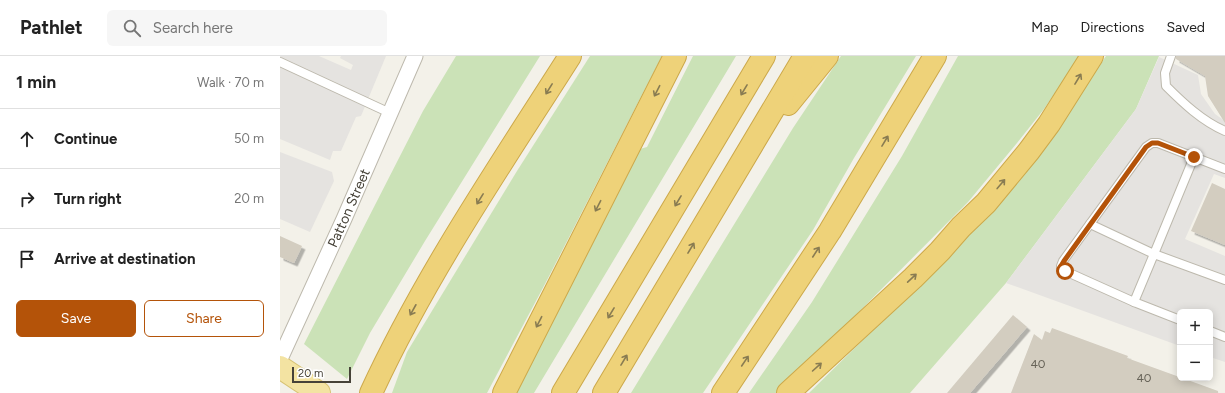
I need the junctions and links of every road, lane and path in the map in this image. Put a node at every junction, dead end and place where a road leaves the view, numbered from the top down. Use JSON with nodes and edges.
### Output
{"nodes":[{"id":1,"x":415,"y":56,"type":"edge"},
{"id":2,"x":570,"y":56,"type":"edge"},
{"id":3,"x":675,"y":56,"type":"edge"},
{"id":4,"x":764,"y":56,"type":"edge"},
{"id":5,"x":805,"y":56,"type":"edge"},
{"id":6,"x":827,"y":56,"type":"edge"},
{"id":7,"x":935,"y":56,"type":"edge"},
{"id":8,"x":1092,"y":56,"type":"edge"},
{"id":9,"x":1171,"y":56,"type":"edge"},
{"id":10,"x":280,"y":62,"type":"edge"},
{"id":11,"x":390,"y":113,"type":"junction"},
{"id":12,"x":1225,"y":131,"type":"edge"},
{"id":13,"x":748,"y":151,"type":"junction"},
{"id":14,"x":1194,"y":157,"type":"junction"},
{"id":15,"x":1225,"y":169,"type":"edge"},
{"id":16,"x":1090,"y":224,"type":"junction"},
{"id":17,"x":1154,"y":254,"type":"junction"},
{"id":18,"x":1225,"y":280,"type":"edge"},
{"id":19,"x":1134,"y":302,"type":"junction"},
{"id":20,"x":1177,"y":319,"type":"edge"},
{"id":21,"x":1213,"y":333,"type":"edge"},
{"id":22,"x":1225,"y":337,"type":"edge"},
{"id":23,"x":280,"y":359,"type":"edge"},
{"id":24,"x":280,"y":367,"type":"edge"},
{"id":25,"x":319,"y":393,"type":"edge"},
{"id":26,"x":371,"y":393,"type":"edge"},
{"id":27,"x":504,"y":393,"type":"edge"},
{"id":28,"x":563,"y":393,"type":"edge"},
{"id":29,"x":604,"y":393,"type":"edge"},
{"id":30,"x":723,"y":393,"type":"edge"},
{"id":31,"x":788,"y":393,"type":"edge"}],
"edges":[{"from":1,"to":11,"type":"street","name":"Patton Street"},
{"from":2,"to":26,"type":"highway","one_way":true},
{"from":3,"to":27,"type":"highway","one_way":true},
{"from":4,"to":28,"type":"highway","one_way":true},
{"from":5,"to":13,"type":"highway"},
{"from":6,"to":13,"type":"highway"},
{"from":30,"to":7,"type":"highway","one_way":true},
{"from":31,"to":8,"type":"highway","one_way":true},
{"from":9,"to":12,"type":"lane"},
{"from":10,"to":11,"type":"lane"},
{"from":11,"to":23,"type":"street","name":"Patton Street"},
{"from":29,"to":13,"type":"highway","one_way":true},
{"from":14,"to":15,"type":"lane"},
{"from":14,"to":16,"type":"lane"},
{"from":14,"to":17,"type":"lane"},
{"from":16,"to":17,"type":"lane"},
{"from":16,"to":19,"type":"lane"},
{"from":17,"to":18,"type":"lane"},
{"from":17,"to":19,"type":"lane"},
{"from":19,"to":20,"type":"lane"},
{"from":21,"to":22,"type":"lane"},
{"from":24,"to":25,"type":"main road"}]}
